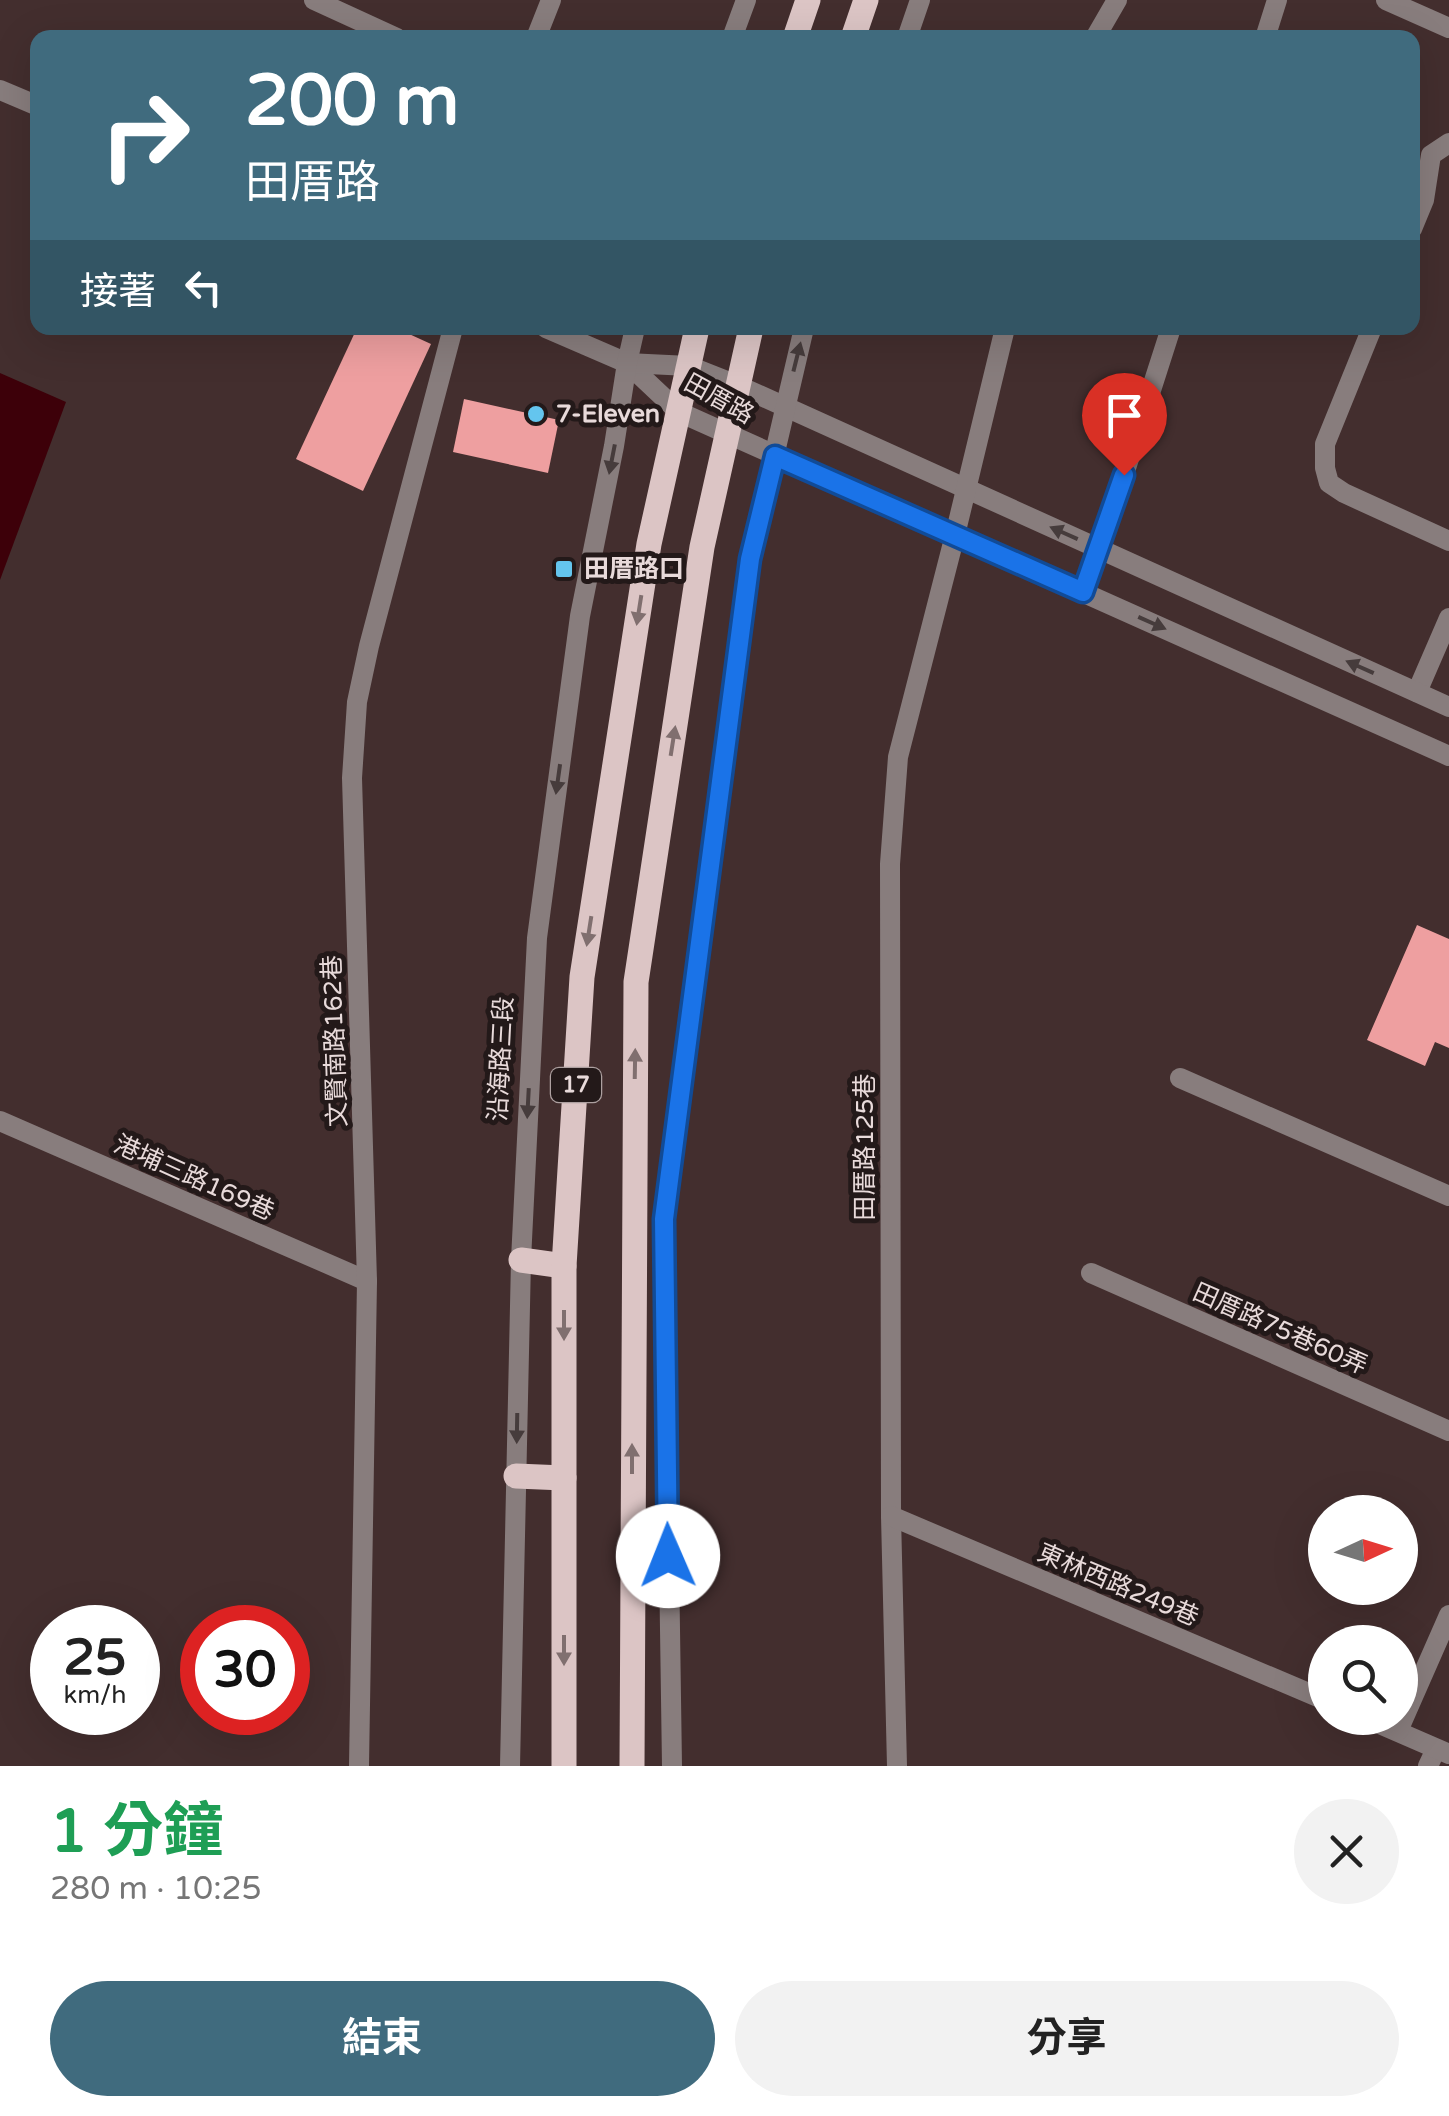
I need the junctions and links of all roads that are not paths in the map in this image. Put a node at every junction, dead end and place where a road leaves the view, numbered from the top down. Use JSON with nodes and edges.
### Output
{"nodes":[{"id":1,"x":314,"y":0,"type":"edge"},
{"id":2,"x":551,"y":0,"type":"edge"},
{"id":3,"x":746,"y":0,"type":"edge"},
{"id":4,"x":808,"y":0,"type":"edge"},
{"id":5,"x":866,"y":0,"type":"edge"},
{"id":6,"x":920,"y":0,"type":"edge"},
{"id":7,"x":1117,"y":0,"type":"edge"},
{"id":8,"x":1277,"y":0,"type":"edge"},
{"id":9,"x":1386,"y":0,"type":"edge"},
{"id":10,"x":1449,"y":28,"type":"edge"},
{"id":11,"x":380,"y":30,"type":"edge"},
{"id":12,"x":539,"y":30,"type":"edge"},
{"id":13,"x":735,"y":30,"type":"edge"},
{"id":14,"x":798,"y":30,"type":"edge"},
{"id":15,"x":855,"y":30,"type":"edge"},
{"id":16,"x":909,"y":30,"type":"edge"},
{"id":17,"x":1100,"y":30,"type":"edge"},
{"id":18,"x":1268,"y":30,"type":"edge"},
{"id":19,"x":0,"y":90,"type":"edge"},
{"id":20,"x":30,"y":103,"type":"edge"},
{"id":21,"x":1449,"y":144,"type":"edge"},
{"id":22,"x":1420,"y":210,"type":"edge"},
{"id":23,"x":451,"y":335,"type":"edge"},
{"id":24,"x":562,"y":335,"type":"edge"},
{"id":25,"x":633,"y":335,"type":"edge"},
{"id":26,"x":696,"y":335,"type":"edge"},
{"id":27,"x":749,"y":335,"type":"edge"},
{"id":28,"x":802,"y":335,"type":"edge"},
{"id":29,"x":1003,"y":335,"type":"edge"},
{"id":30,"x":1169,"y":335,"type":"edge"},
{"id":31,"x":1369,"y":335,"type":"edge"},
{"id":32,"x":627,"y":363,"type":"junction"},
{"id":33,"x":689,"y":366,"type":"junction"},
{"id":34,"x":737,"y":386,"type":"junction"},
{"id":35,"x":785,"y":407,"type":"junction"},
{"id":36,"x":679,"y":412,"type":"junction"},
{"id":37,"x":726,"y":434,"type":"junction"},
{"id":38,"x":775,"y":456,"type":"junction"},
{"id":39,"x":966,"y":488,"type":"junction"},
{"id":40,"x":955,"y":535,"type":"junction"},
{"id":41,"x":1449,"y":542,"type":"edge"},
{"id":42,"x":1100,"y":549,"type":"junction"},
{"id":43,"x":1083,"y":592,"type":"junction"},
{"id":44,"x":1449,"y":618,"type":"edge"},
{"id":45,"x":1416,"y":692,"type":"junction"},
{"id":46,"x":1449,"y":707,"type":"edge"},
{"id":47,"x":1449,"y":756,"type":"edge"},
{"id":48,"x":1180,"y":1078,"type":"dead end"},
{"id":49,"x":0,"y":1121,"type":"edge"},
{"id":50,"x":1449,"y":1196,"type":"edge"},
{"id":51,"x":521,"y":1260,"type":"junction"},
{"id":52,"x":564,"y":1266,"type":"junction"},
{"id":53,"x":1091,"y":1273,"type":"dead end"},
{"id":54,"x":368,"y":1280,"type":"junction"},
{"id":55,"x":1449,"y":1430,"type":"edge"},
{"id":56,"x":516,"y":1476,"type":"junction"},
{"id":57,"x":564,"y":1478,"type":"junction"},
{"id":58,"x":891,"y":1516,"type":"junction"},
{"id":59,"x":1449,"y":1615,"type":"edge"},
{"id":60,"x":1418,"y":1686,"type":"edge"},
{"id":61,"x":1308,"y":1693,"type":"edge"},
{"id":62,"x":1404,"y":1735,"type":"edge"},
{"id":63,"x":1438,"y":1756,"type":"edge"},
{"id":64,"x":359,"y":1766,"type":"edge"},
{"id":65,"x":510,"y":1766,"type":"edge"},
{"id":66,"x":564,"y":1766,"type":"edge"},
{"id":67,"x":632,"y":1766,"type":"edge"},
{"id":68,"x":672,"y":1766,"type":"edge"},
{"id":69,"x":896,"y":1766,"type":"edge"}],
"edges":[{"from":1,"to":11,"type":"street"},
{"from":2,"to":12,"type":"street"},
{"from":3,"to":13,"type":"street"},
{"from":4,"to":14,"type":"main road"},
{"from":5,"to":15,"type":"main road"},
{"from":6,"to":16,"type":"street"},
{"from":7,"to":17,"type":"street"},
{"from":8,"to":18,"type":"street"},
{"from":9,"to":10,"type":"street"},
{"from":19,"to":20,"type":"street"},
{"from":21,"to":22,"type":"street"},
{"from":23,"to":54,"type":"street","name":"文賢南路162巷"},
{"from":24,"to":32,"type":"street"},
{"from":25,"to":32,"type":"street","name":"沿海路三段"},
{"from":26,"to":33,"type":"main road","number":"17"},
{"from":27,"to":34,"type":"main road","number":"17"},
{"from":35,"to":28,"type":"street","one_way":true},
{"from":29,"to":39,"type":"street","name":"田厝路125巷"},
{"from":30,"to":42,"type":"street"},
{"from":31,"to":41,"type":"street"},
{"from":32,"to":33,"type":"street","name":"田厝路"},
{"from":32,"to":36,"type":"street","name":"田厝路"},
{"from":32,"to":51,"type":"street","name":"沿海路三段","one_way":true},
{"from":33,"to":34,"type":"street","name":"田厝路"},
{"from":33,"to":36,"type":"main road","number":"17"},
{"from":34,"to":35,"type":"street","name":"田厝路"},
{"from":34,"to":37,"type":"main road","number":"17"},
{"from":35,"to":38,"type":"street"},
{"from":35,"to":39,"type":"street","name":"田厝路"},
{"from":36,"to":37,"type":"street","name":"田厝路"},
{"from":36,"to":52,"type":"main road","number":"17","one_way":true},
{"from":37,"to":38,"type":"street","name":"田厝路"},
{"from":67,"to":37,"type":"main road","number":"17","one_way":true},
{"from":38,"to":40,"type":"street","name":"田厝路"},
{"from":38,"to":68,"type":"street"},
{"from":39,"to":40,"type":"street","name":"田厝路125巷"},
{"from":42,"to":39,"type":"street","name":"田厝路","one_way":true},
{"from":40,"to":43,"type":"street","name":"田厝路"},
{"from":40,"to":58,"type":"street","name":"田厝路125巷"},
{"from":42,"to":43,"type":"street"},
{"from":45,"to":42,"type":"street","name":"田厝路","one_way":true},
{"from":43,"to":47,"type":"street","name":"田厝路","one_way":true},
{"from":44,"to":45,"type":"street"},
{"from":45,"to":46,"type":"street","name":"田厝路"},
{"from":48,"to":50,"type":"street"},
{"from":49,"to":54,"type":"street","name":"港埔三路169巷"},
{"from":51,"to":52,"type":"main road"},
{"from":51,"to":56,"type":"street","name":"沿海路三段","one_way":true},
{"from":52,"to":57,"type":"main road","number":"17","one_way":true},
{"from":53,"to":55,"type":"street","name":"田厝路75巷60弄"},
{"from":54,"to":64,"type":"street","name":"文賢南路162巷"},
{"from":56,"to":57,"type":"main road"},
{"from":56,"to":65,"type":"street","name":"沿海路三段"},
{"from":57,"to":66,"type":"main road","number":"17","one_way":true},
{"from":58,"to":61,"type":"street","name":"東林西路249巷"},
{"from":58,"to":69,"type":"street","name":"田厝路125巷"},
{"from":59,"to":60,"type":"street"},
{"from":62,"to":63,"type":"street"}]}
